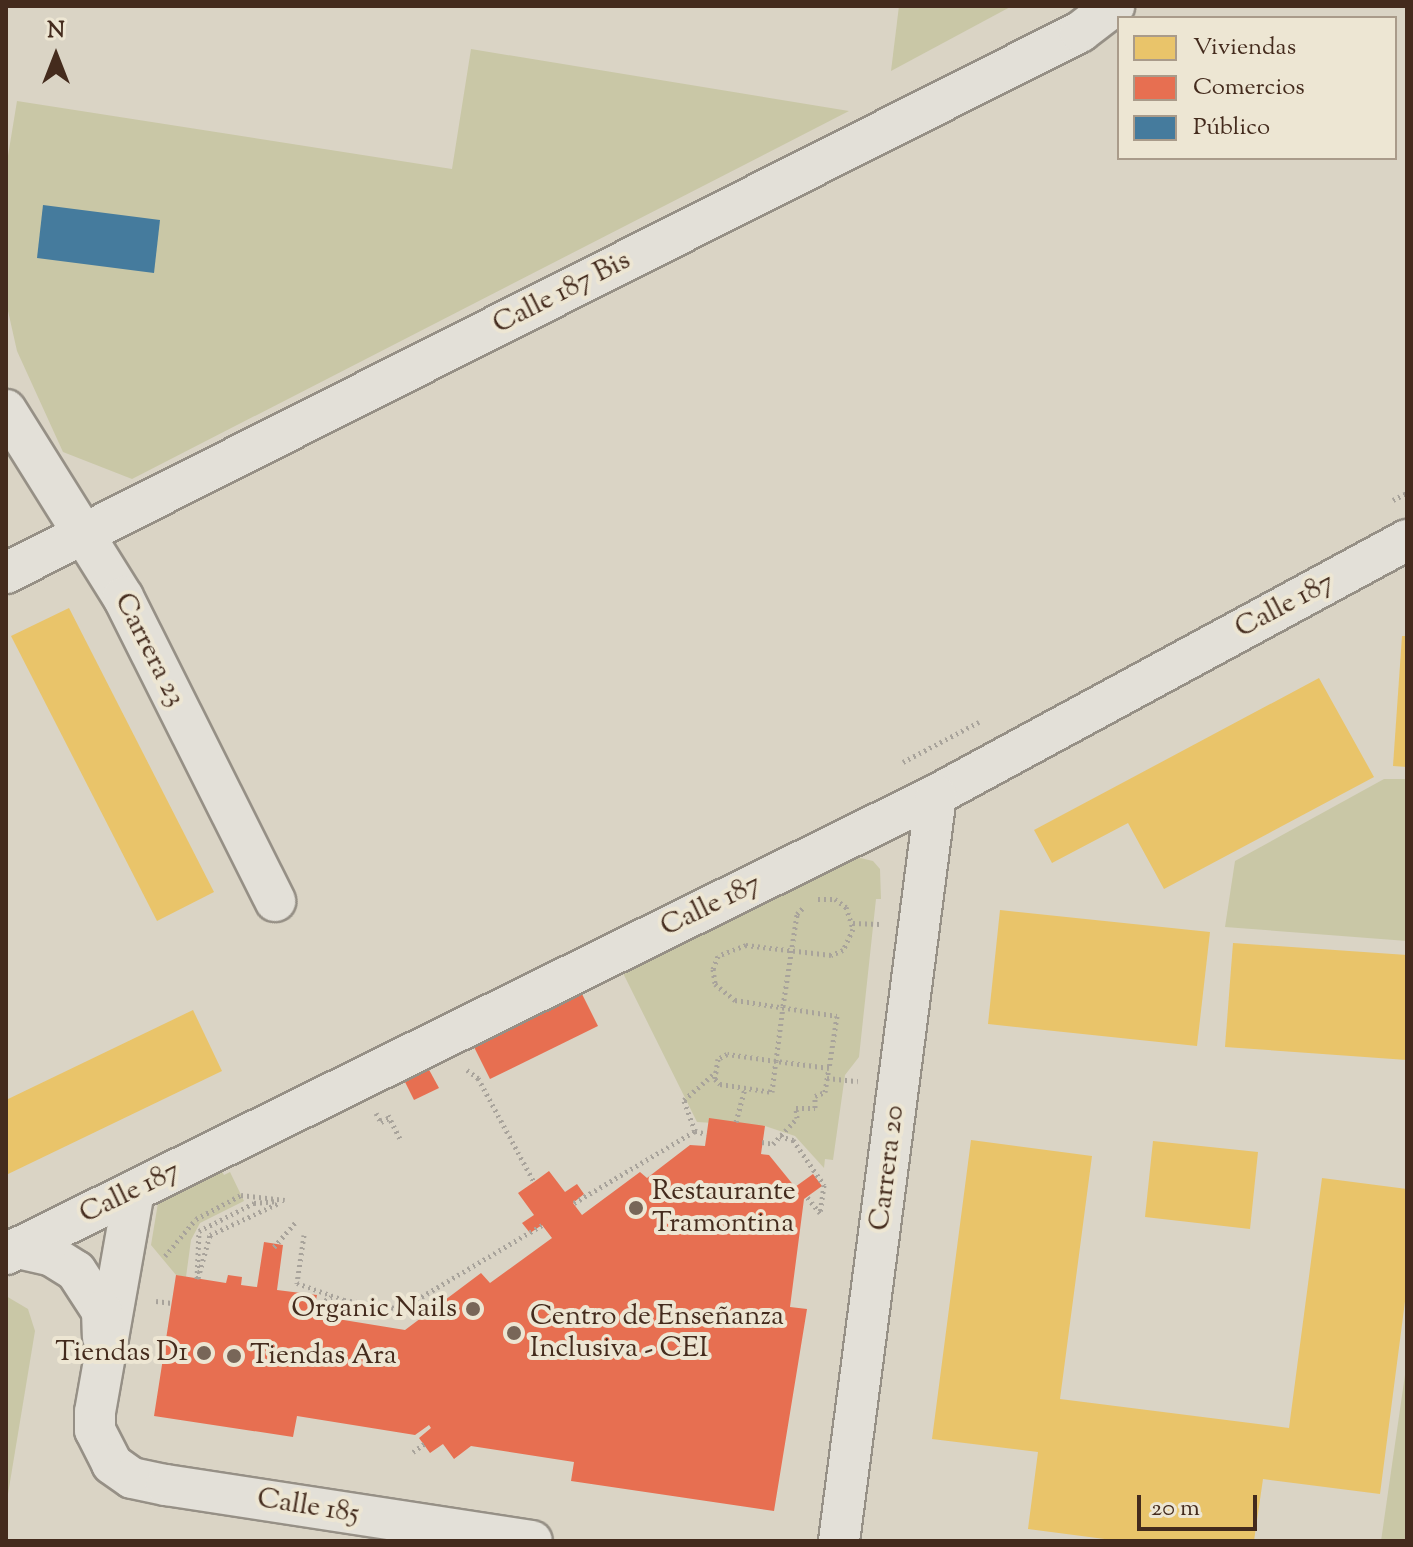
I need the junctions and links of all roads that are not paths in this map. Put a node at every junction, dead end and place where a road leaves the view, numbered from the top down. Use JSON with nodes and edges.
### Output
{"nodes":[{"id":1,"x":1114,"y":6,"type":"edge"},
{"id":2,"x":6,"y":410,"type":"edge"},
{"id":3,"x":84,"y":535,"type":"junction"},
{"id":4,"x":1407,"y":540,"type":"edge"},
{"id":5,"x":6,"y":573,"type":"edge"},
{"id":6,"x":936,"y":795,"type":"junction"},
{"id":7,"x":275,"y":901,"type":"dead end"},
{"id":8,"x":134,"y":1191,"type":"junction"},
{"id":9,"x":12,"y":1251,"type":"edge"},
{"id":10,"x":105,"y":1357,"type":"junction"},
{"id":11,"x":532,"y":1541,"type":"edge"},
{"id":12,"x":839,"y":1541,"type":"edge"}],
"edges":[{"from":1,"to":3,"type":"street","name":"Calle 187 Bis"},
{"from":2,"to":3,"type":"street","name":"Carrera 23"},
{"from":3,"to":5,"type":"street","name":"Calle 187 Bis"},
{"from":3,"to":7,"type":"street","name":"Carrera 23"},
{"from":4,"to":6,"type":"street","name":"Calle 187"},
{"from":6,"to":8,"type":"street","name":"Calle 187"},
{"from":6,"to":12,"type":"street","name":"Carrera 20"},
{"from":8,"to":9,"type":"street","name":"Calle 187"},
{"from":8,"to":10,"type":"street"},
{"from":9,"to":10,"type":"street"},
{"from":10,"to":11,"type":"street","name":"Calle 185"}]}
